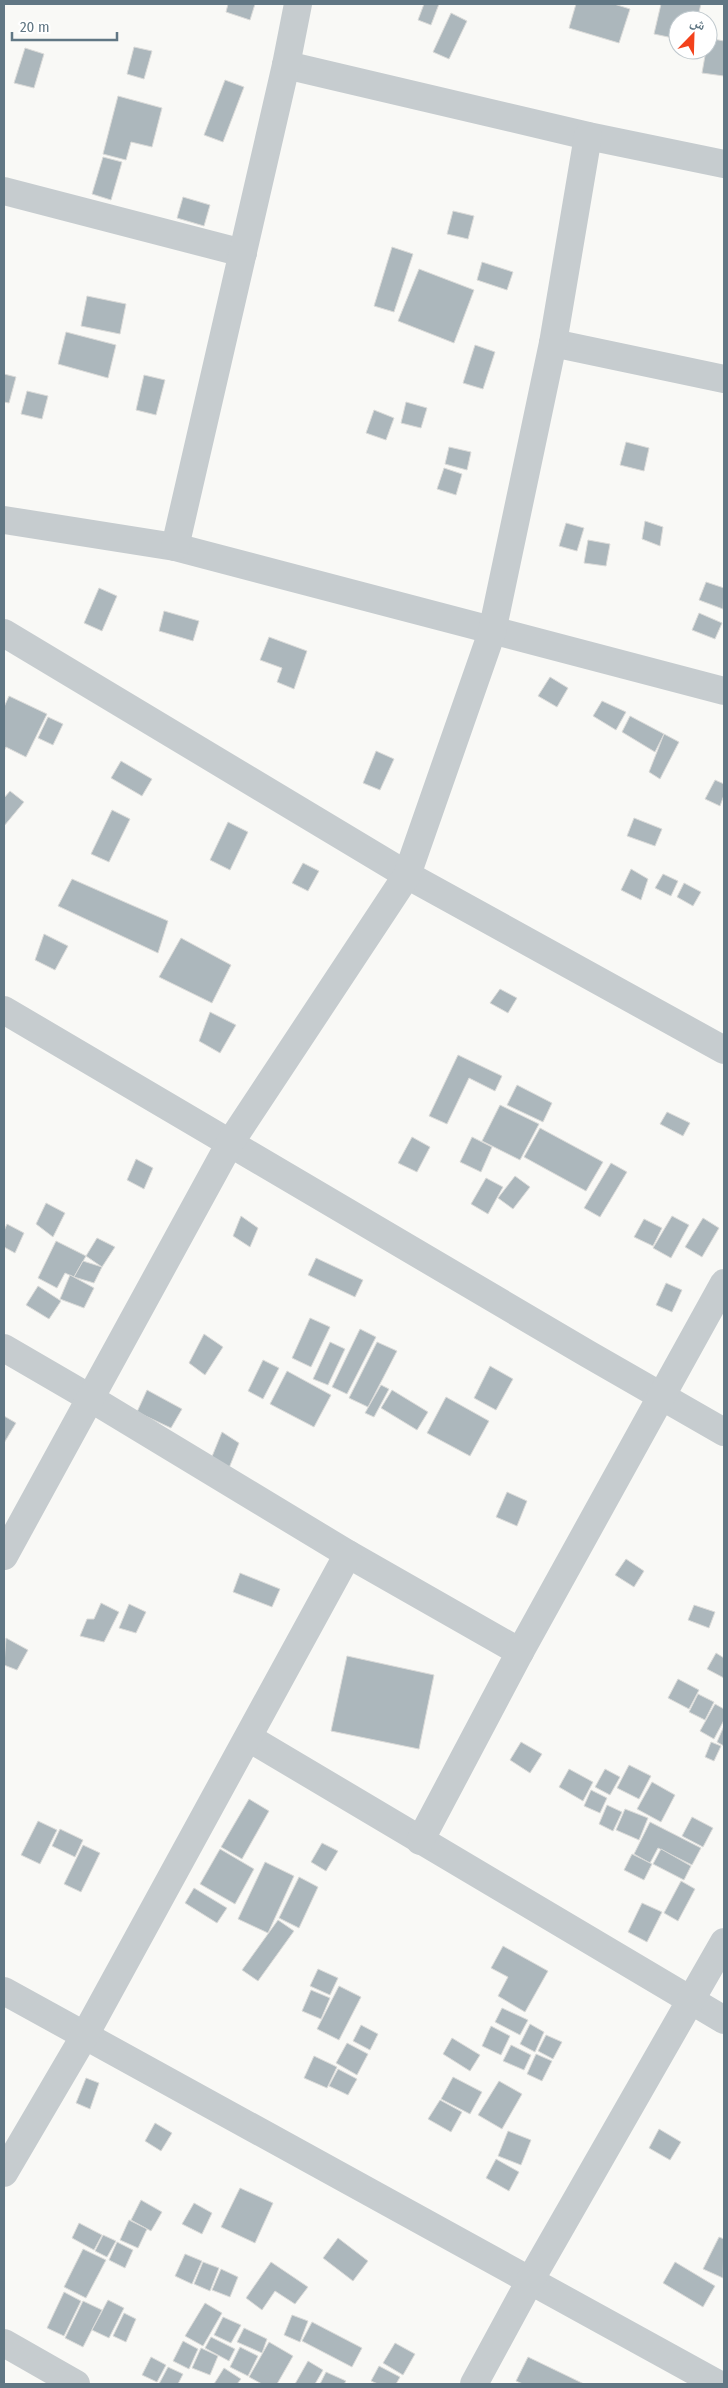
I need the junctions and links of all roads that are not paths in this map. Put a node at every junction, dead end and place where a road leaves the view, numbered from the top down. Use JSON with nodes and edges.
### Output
{"nodes":[{"id":1,"x":298,"y":4,"type":"edge"},
{"id":2,"x":286,"y":65,"type":"junction"},
{"id":3,"x":588,"y":136,"type":"junction"},
{"id":4,"x":724,"y":164,"type":"edge"},
{"id":5,"x":4,"y":191,"type":"edge"},
{"id":6,"x":243,"y":253,"type":"junction"},
{"id":7,"x":553,"y":344,"type":"junction"},
{"id":8,"x":724,"y":379,"type":"edge"},
{"id":9,"x":4,"y":520,"type":"edge"},
{"id":10,"x":174,"y":548,"type":"junction"},
{"id":11,"x":492,"y":632,"type":"junction"},
{"id":12,"x":4,"y":633,"type":"edge"},
{"id":13,"x":724,"y":691,"type":"edge"},
{"id":14,"x":407,"y":875,"type":"junction"},
{"id":15,"x":4,"y":1010,"type":"edge"},
{"id":16,"x":724,"y":1050,"type":"edge"},
{"id":17,"x":230,"y":1143,"type":"junction"},
{"id":18,"x":724,"y":1283,"type":"edge"},
{"id":19,"x":4,"y":1348,"type":"edge"},
{"id":20,"x":661,"y":1396,"type":"junction"},
{"id":21,"x":90,"y":1398,"type":"junction"},
{"id":22,"x":724,"y":1432,"type":"edge"},
{"id":23,"x":348,"y":1554,"type":"junction"},
{"id":24,"x":4,"y":1556,"type":"edge"},
{"id":25,"x":520,"y":1652,"type":"junction"},
{"id":26,"x":249,"y":1738,"type":"junction"},
{"id":27,"x":420,"y":1841,"type":"junction"},
{"id":28,"x":724,"y":1942,"type":"edge"},
{"id":29,"x":4,"y":1991,"type":"edge"},
{"id":30,"x":692,"y":2001,"type":"junction"},
{"id":31,"x":724,"y":2020,"type":"edge"},
{"id":32,"x":85,"y":2036,"type":"junction"},
{"id":33,"x":4,"y":2173,"type":"edge"},
{"id":34,"x":531,"y":2279,"type":"junction"},
{"id":35,"x":4,"y":2343,"type":"edge"},
{"id":36,"x":76,"y":2384,"type":"edge"},
{"id":37,"x":474,"y":2384,"type":"edge"},
{"id":38,"x":718,"y":2384,"type":"edge"}],
"edges":[{"from":1,"to":2,"type":"street"},
{"from":2,"to":3,"type":"street"},
{"from":2,"to":6,"type":"street"},
{"from":3,"to":4,"type":"street"},
{"from":3,"to":7,"type":"street"},
{"from":5,"to":6,"type":"street"},
{"from":6,"to":10,"type":"street"},
{"from":7,"to":8,"type":"street"},
{"from":7,"to":11,"type":"street"},
{"from":9,"to":10,"type":"street"},
{"from":10,"to":11,"type":"street"},
{"from":11,"to":13,"type":"street"},
{"from":11,"to":14,"type":"street"},
{"from":12,"to":14,"type":"street"},
{"from":14,"to":16,"type":"street"},
{"from":14,"to":17,"type":"street"},
{"from":15,"to":17,"type":"street"},
{"from":17,"to":20,"type":"street"},
{"from":17,"to":21,"type":"street"},
{"from":18,"to":20,"type":"street"},
{"from":19,"to":21,"type":"street"},
{"from":20,"to":22,"type":"street"},
{"from":20,"to":25,"type":"street"},
{"from":21,"to":23,"type":"street"},
{"from":21,"to":24,"type":"street"},
{"from":23,"to":25,"type":"street"},
{"from":23,"to":26,"type":"street"},
{"from":25,"to":27,"type":"street"},
{"from":26,"to":27,"type":"street"},
{"from":26,"to":32,"type":"street"},
{"from":27,"to":30,"type":"street"},
{"from":28,"to":30,"type":"street"},
{"from":29,"to":32,"type":"street"},
{"from":30,"to":31,"type":"street"},
{"from":30,"to":34,"type":"street"},
{"from":32,"to":33,"type":"street"},
{"from":32,"to":34,"type":"street"},
{"from":34,"to":37,"type":"street"},
{"from":34,"to":38,"type":"street"},
{"from":35,"to":36,"type":"street"}]}
